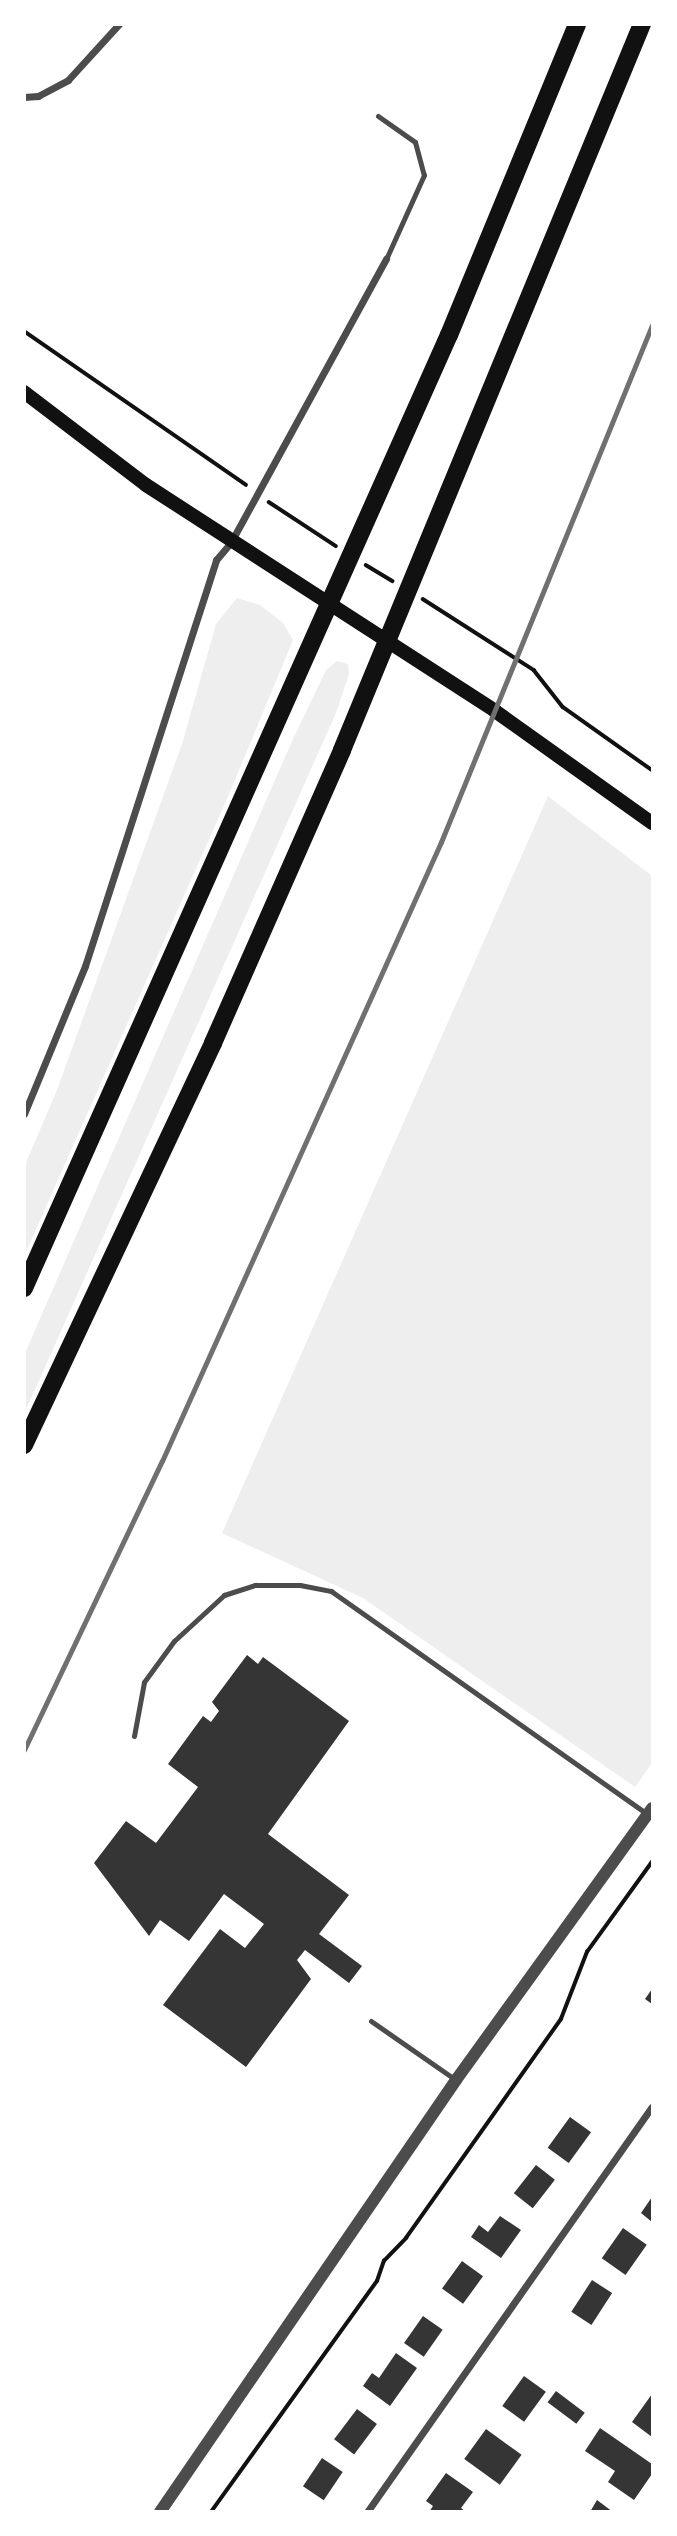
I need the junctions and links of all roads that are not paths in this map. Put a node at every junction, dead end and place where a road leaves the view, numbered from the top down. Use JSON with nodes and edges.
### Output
{"nodes":[{"id":1,"x":119,"y":24,"type":"edge"},
{"id":2,"x":577,"y":24,"type":"edge"},
{"id":3,"x":642,"y":24,"type":"edge"},
{"id":4,"x":24,"y":97,"type":"edge"},
{"id":5,"x":378,"y":116,"type":"dead end"},
{"id":6,"x":386,"y":259,"type":"joint"},
{"id":7,"x":24,"y":392,"type":"edge"},
{"id":8,"x":231,"y":542,"type":"junction"},
{"id":9,"x":327,"y":605,"type":"junction"},
{"id":10,"x":388,"y":644,"type":"junction"},
{"id":11,"x":653,"y":823,"type":"edge"},
{"id":12,"x":24,"y":1114,"type":"edge"},
{"id":13,"x":24,"y":1288,"type":"edge"},
{"id":14,"x":24,"y":1445,"type":"edge"},
{"id":15,"x":134,"y":1737,"type":"dead end"},
{"id":16,"x":650,"y":1812,"type":"edge"},
{"id":17,"x":372,"y":2021,"type":"dead end"},
{"id":18,"x":456,"y":2080,"type":"junction"},
{"id":19,"x":653,"y":2107,"type":"edge"},
{"id":20,"x":160,"y":2511,"type":"edge"},
{"id":21,"x":366,"y":2511,"type":"edge"}],
"edges":[{"from":1,"to":4,"type":"street"},
{"from":2,"to":9,"type":"main road"},
{"from":3,"to":10,"type":"main road"},
{"from":5,"to":6,"type":"lane"},
{"from":6,"to":8,"type":"street"},
{"from":7,"to":8,"type":"main road"},
{"from":8,"to":9,"type":"main road"},
{"from":8,"to":12,"type":"street"},
{"from":9,"to":10,"type":"main road"},
{"from":9,"to":13,"type":"main road"},
{"from":10,"to":11,"type":"main road"},
{"from":10,"to":14,"type":"main road"},
{"from":15,"to":16,"type":"lane"},
{"from":16,"to":18,"type":"street"},
{"from":17,"to":18,"type":"lane"},
{"from":18,"to":20,"type":"street"},
{"from":19,"to":21,"type":"street"}]}
